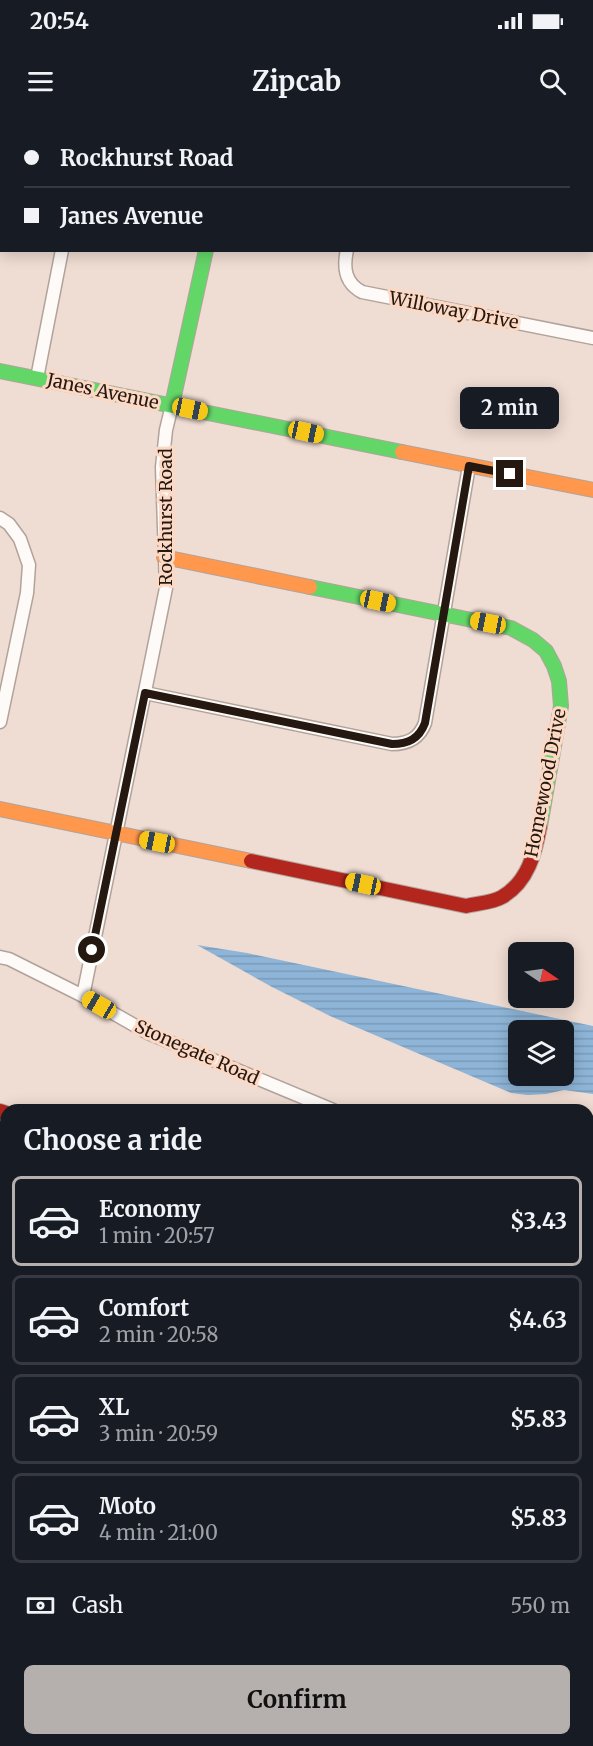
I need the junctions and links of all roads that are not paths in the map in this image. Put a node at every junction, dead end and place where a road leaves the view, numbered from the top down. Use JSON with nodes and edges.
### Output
{"nodes":[{"id":1,"x":62,"y":252,"type":"edge"},
{"id":2,"x":206,"y":252,"type":"edge"},
{"id":3,"x":347,"y":252,"type":"edge"},
{"id":4,"x":593,"y":338,"type":"edge"},
{"id":5,"x":0,"y":371,"type":"edge"},
{"id":6,"x":38,"y":378,"type":"junction"},
{"id":7,"x":172,"y":405,"type":"junction"},
{"id":8,"x":469,"y":466,"type":"junction"},
{"id":9,"x":593,"y":489,"type":"edge"},
{"id":10,"x":0,"y":518,"type":"edge"},
{"id":11,"x":164,"y":557,"type":"junction"},
{"id":12,"x":443,"y":614,"type":"junction"},
{"id":13,"x":145,"y":693,"type":"junction"},
{"id":14,"x":0,"y":722,"type":"edge"},
{"id":15,"x":0,"y":809,"type":"edge"},
{"id":16,"x":116,"y":834,"type":"junction"},
{"id":17,"x":0,"y":957,"type":"edge"},
{"id":18,"x":83,"y":996,"type":"junction"},
{"id":19,"x":319,"y":1104,"type":"edge"}],
"edges":[{"from":1,"to":6,"type":"street"},
{"from":2,"to":7,"type":"main road","name":"Rockhurst Road"},
{"from":3,"to":4,"type":"street","name":"Willoway Drive"},
{"from":5,"to":6,"type":"main road","name":"Janes Avenue"},
{"from":6,"to":7,"type":"main road","name":"Janes Avenue"},
{"from":7,"to":8,"type":"main road","name":"Janes Avenue"},
{"from":7,"to":11,"type":"street","name":"Rockhurst Road"},
{"from":8,"to":9,"type":"main road","name":"Janes Avenue"},
{"from":8,"to":12,"type":"street"},
{"from":10,"to":14,"type":"street"},
{"from":11,"to":12,"type":"main road","name":"Homewood Drive"},
{"from":11,"to":13,"type":"street","name":"Rockhurst Road"},
{"from":12,"to":13,"type":"street"},
{"from":12,"to":16,"type":"main road","name":"Homewood Drive"},
{"from":13,"to":16,"type":"street","name":"Rockhurst Road"},
{"from":15,"to":16,"type":"main road","name":"Homewood Drive"},
{"from":16,"to":18,"type":"street","name":"Rockhurst Road"},
{"from":17,"to":18,"type":"street","name":"Stonegate Road"},
{"from":18,"to":19,"type":"street","name":"Stonegate Road"}]}
